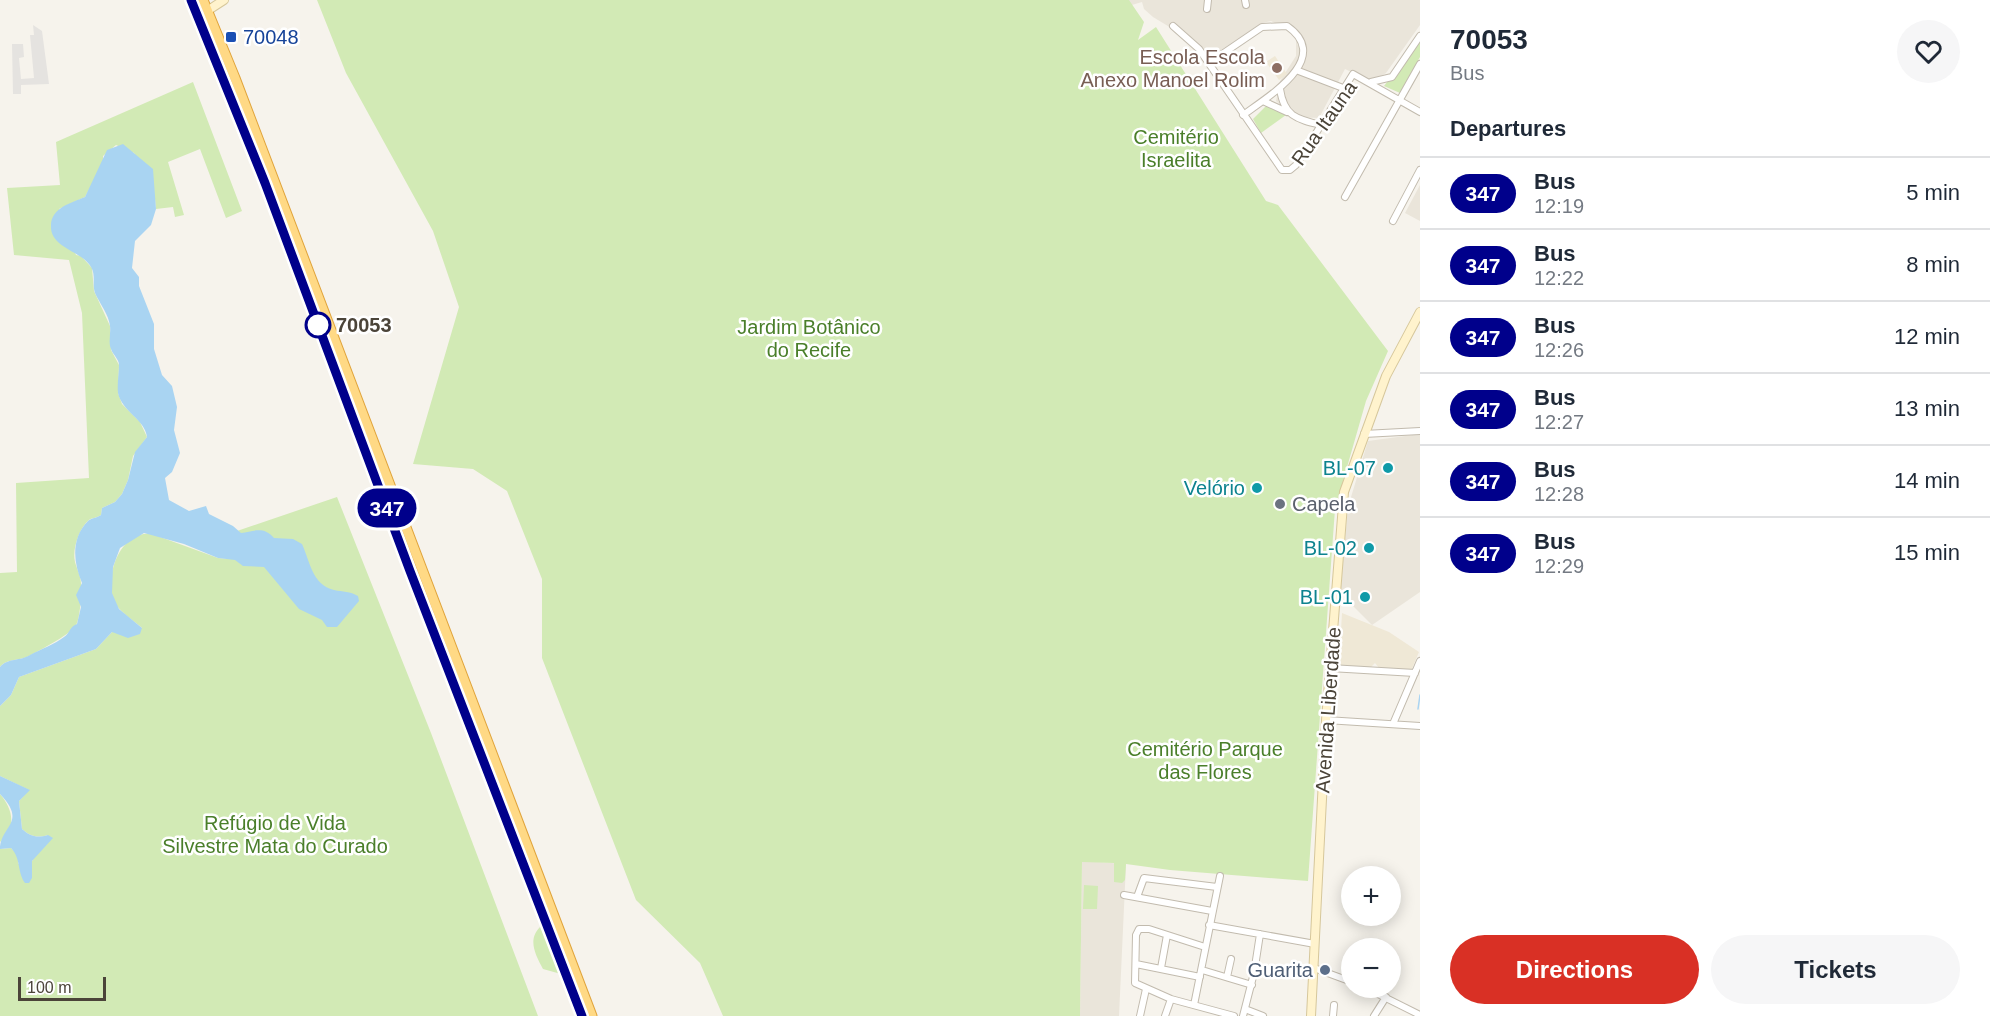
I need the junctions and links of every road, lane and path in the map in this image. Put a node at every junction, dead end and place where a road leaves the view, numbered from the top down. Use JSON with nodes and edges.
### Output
{"nodes":[{"id":1,"x":191,"y":0,"type":"edge"},
{"id":2,"x":203,"y":0,"type":"edge"},
{"id":3,"x":224,"y":0,"type":"edge"},
{"id":4,"x":1208,"y":0,"type":"edge"},
{"id":5,"x":1207,"y":9,"type":"dead end"},
{"id":6,"x":207,"y":11,"type":"junction"},
{"id":7,"x":1173,"y":27,"type":"dead end"},
{"id":8,"x":1420,"y":36,"type":"edge"},
{"id":9,"x":1209,"y":63,"type":"junction"},
{"id":10,"x":1420,"y":64,"type":"edge"},
{"id":11,"x":1296,"y":70,"type":"junction"},
{"id":12,"x":1369,"y":82,"type":"junction"},
{"id":13,"x":1343,"y":88,"type":"junction"},
{"id":14,"x":1280,"y":89,"type":"junction"},
{"id":15,"x":1399,"y":100,"type":"junction"},
{"id":16,"x":1263,"y":101,"type":"junction"},
{"id":17,"x":1287,"y":112,"type":"junction"},
{"id":18,"x":1420,"y":112,"type":"edge"},
{"id":19,"x":1243,"y":115,"type":"junction"},
{"id":20,"x":1321,"y":125,"type":"junction"},
{"id":21,"x":1420,"y":170,"type":"edge"},
{"id":22,"x":1345,"y":197,"type":"dead end"},
{"id":23,"x":1393,"y":221,"type":"dead end"},
{"id":24,"x":1420,"y":312,"type":"edge"},
{"id":25,"x":1420,"y":431,"type":"edge"},
{"id":26,"x":1364,"y":434,"type":"junction"},
{"id":27,"x":1420,"y":662,"type":"edge"},
{"id":28,"x":1330,"y":668,"type":"junction"},
{"id":29,"x":1415,"y":673,"type":"junction"},
{"id":30,"x":1420,"y":719,"type":"edge"},
{"id":31,"x":1326,"y":720,"type":"junction"},
{"id":32,"x":1393,"y":724,"type":"junction"},
{"id":33,"x":1418,"y":726,"type":"edge"},
{"id":34,"x":1220,"y":876,"type":"dead end"},
{"id":35,"x":1217,"y":887,"type":"junction"},
{"id":36,"x":1124,"y":895,"type":"dead end"},
{"id":37,"x":1137,"y":897,"type":"junction"},
{"id":38,"x":1212,"y":911,"type":"junction"},
{"id":39,"x":1209,"y":926,"type":"junction"},
{"id":40,"x":1260,"y":934,"type":"junction"},
{"id":41,"x":1167,"y":935,"type":"junction"},
{"id":42,"x":1315,"y":944,"type":"junction"},
{"id":43,"x":1205,"y":947,"type":"junction"},
{"id":44,"x":1231,"y":959,"type":"dead end"},
{"id":45,"x":1136,"y":963,"type":"junction"},
{"id":46,"x":1161,"y":968,"type":"junction"},
{"id":47,"x":1314,"y":968,"type":"junction"},
{"id":48,"x":1202,"y":970,"type":"junction"},
{"id":49,"x":1227,"y":977,"type":"junction"},
{"id":50,"x":1200,"y":978,"type":"junction"},
{"id":51,"x":1341,"y":978,"type":"edge"},
{"id":52,"x":1252,"y":985,"type":"junction"},
{"id":53,"x":1146,"y":989,"type":"junction"},
{"id":54,"x":1385,"y":998,"type":"edge"},
{"id":55,"x":1388,"y":998,"type":"edge"},
{"id":56,"x":1171,"y":999,"type":"junction"},
{"id":57,"x":1194,"y":1005,"type":"junction"},
{"id":58,"x":1334,"y":1005,"type":"dead end"},
{"id":59,"x":1405,"y":1007,"type":"junction"},
{"id":60,"x":1244,"y":1012,"type":"edge"},
{"id":61,"x":1419,"y":1014,"type":"edge"},
{"id":62,"x":582,"y":1016,"type":"edge"},
{"id":63,"x":592,"y":1016,"type":"edge"},
{"id":64,"x":1140,"y":1016,"type":"edge"},
{"id":65,"x":1165,"y":1016,"type":"edge"},
{"id":66,"x":1234,"y":1016,"type":"edge"},
{"id":67,"x":1263,"y":1016,"type":"edge"},
{"id":68,"x":1311,"y":1016,"type":"edge"},
{"id":69,"x":1333,"y":1016,"type":"edge"},
{"id":70,"x":1374,"y":1016,"type":"edge"},
{"id":71,"x":1400,"y":1016,"type":"edge"}],
"edges":[{"from":1,"to":62,"type":"highway"},
{"from":2,"to":6,"type":"highway"},
{"from":3,"to":6,"type":"main road"},
{"from":4,"to":5,"type":"street"},
{"from":6,"to":63,"type":"highway"},
{"from":7,"to":9,"type":"street"},
{"from":8,"to":12,"type":"street"},
{"from":9,"to":11,"type":"street"},
{"from":9,"to":19,"type":"street"},
{"from":10,"to":15,"type":"street"},
{"from":11,"to":13,"type":"street"},
{"from":11,"to":14,"type":"street"},
{"from":12,"to":13,"type":"street","name":"Rua Itauna"},
{"from":12,"to":15,"type":"street","name":"Rua Itauna"},
{"from":13,"to":20,"type":"street","name":"Rua Itauna"},
{"from":14,"to":16,"type":"street"},
{"from":14,"to":17,"type":"street"},
{"from":15,"to":18,"type":"street","name":"Rua Itauna"},
{"from":15,"to":22,"type":"street"},
{"from":16,"to":17,"type":"street"},
{"from":16,"to":19,"type":"street"},
{"from":17,"to":20,"type":"street"},
{"from":19,"to":20,"type":"street","name":"Rua Itauna"},
{"from":21,"to":23,"type":"street"},
{"from":24,"to":26,"type":"main road","name":"Avenida Liberdade"},
{"from":25,"to":26,"type":"street"},
{"from":26,"to":28,"type":"main road","name":"Avenida Liberdade"},
{"from":27,"to":29,"type":"street"},
{"from":28,"to":29,"type":"street"},
{"from":28,"to":31,"type":"main road","name":"Avenida Liberdade"},
{"from":29,"to":32,"type":"street"},
{"from":30,"to":33,"type":"street"},
{"from":31,"to":32,"type":"street"},
{"from":31,"to":42,"type":"main road","name":"Avenida Liberdade"},
{"from":32,"to":33,"type":"street"},
{"from":34,"to":35,"type":"street"},
{"from":35,"to":37,"type":"street"},
{"from":35,"to":38,"type":"street"},
{"from":36,"to":37,"type":"street"},
{"from":37,"to":38,"type":"street"},
{"from":38,"to":39,"type":"street"},
{"from":39,"to":40,"type":"street"},
{"from":39,"to":43,"type":"street"},
{"from":40,"to":42,"type":"street"},
{"from":40,"to":52,"type":"street"},
{"from":41,"to":43,"type":"street"},
{"from":41,"to":45,"type":"street"},
{"from":41,"to":46,"type":"street"},
{"from":42,"to":47,"type":"main road","name":"Avenida Liberdade"},
{"from":43,"to":48,"type":"street"},
{"from":44,"to":49,"type":"street"},
{"from":45,"to":46,"type":"street"},
{"from":45,"to":53,"type":"street"},
{"from":46,"to":50,"type":"street"},
{"from":47,"to":51,"type":"street"},
{"from":47,"to":68,"type":"main road","name":"Avenida Liberdade"},
{"from":48,"to":49,"type":"street"},
{"from":48,"to":50,"type":"street"},
{"from":49,"to":52,"type":"street"},
{"from":50,"to":57,"type":"street"},
{"from":52,"to":60,"type":"street"},
{"from":53,"to":56,"type":"street"},
{"from":53,"to":64,"type":"street"},
{"from":54,"to":70,"type":"street"},
{"from":55,"to":59,"type":"street"},
{"from":56,"to":57,"type":"street"},
{"from":56,"to":65,"type":"street"},
{"from":57,"to":66,"type":"street"},
{"from":58,"to":69,"type":"street"},
{"from":59,"to":61,"type":"street"},
{"from":59,"to":71,"type":"street"},
{"from":60,"to":67,"type":"street"}]}
